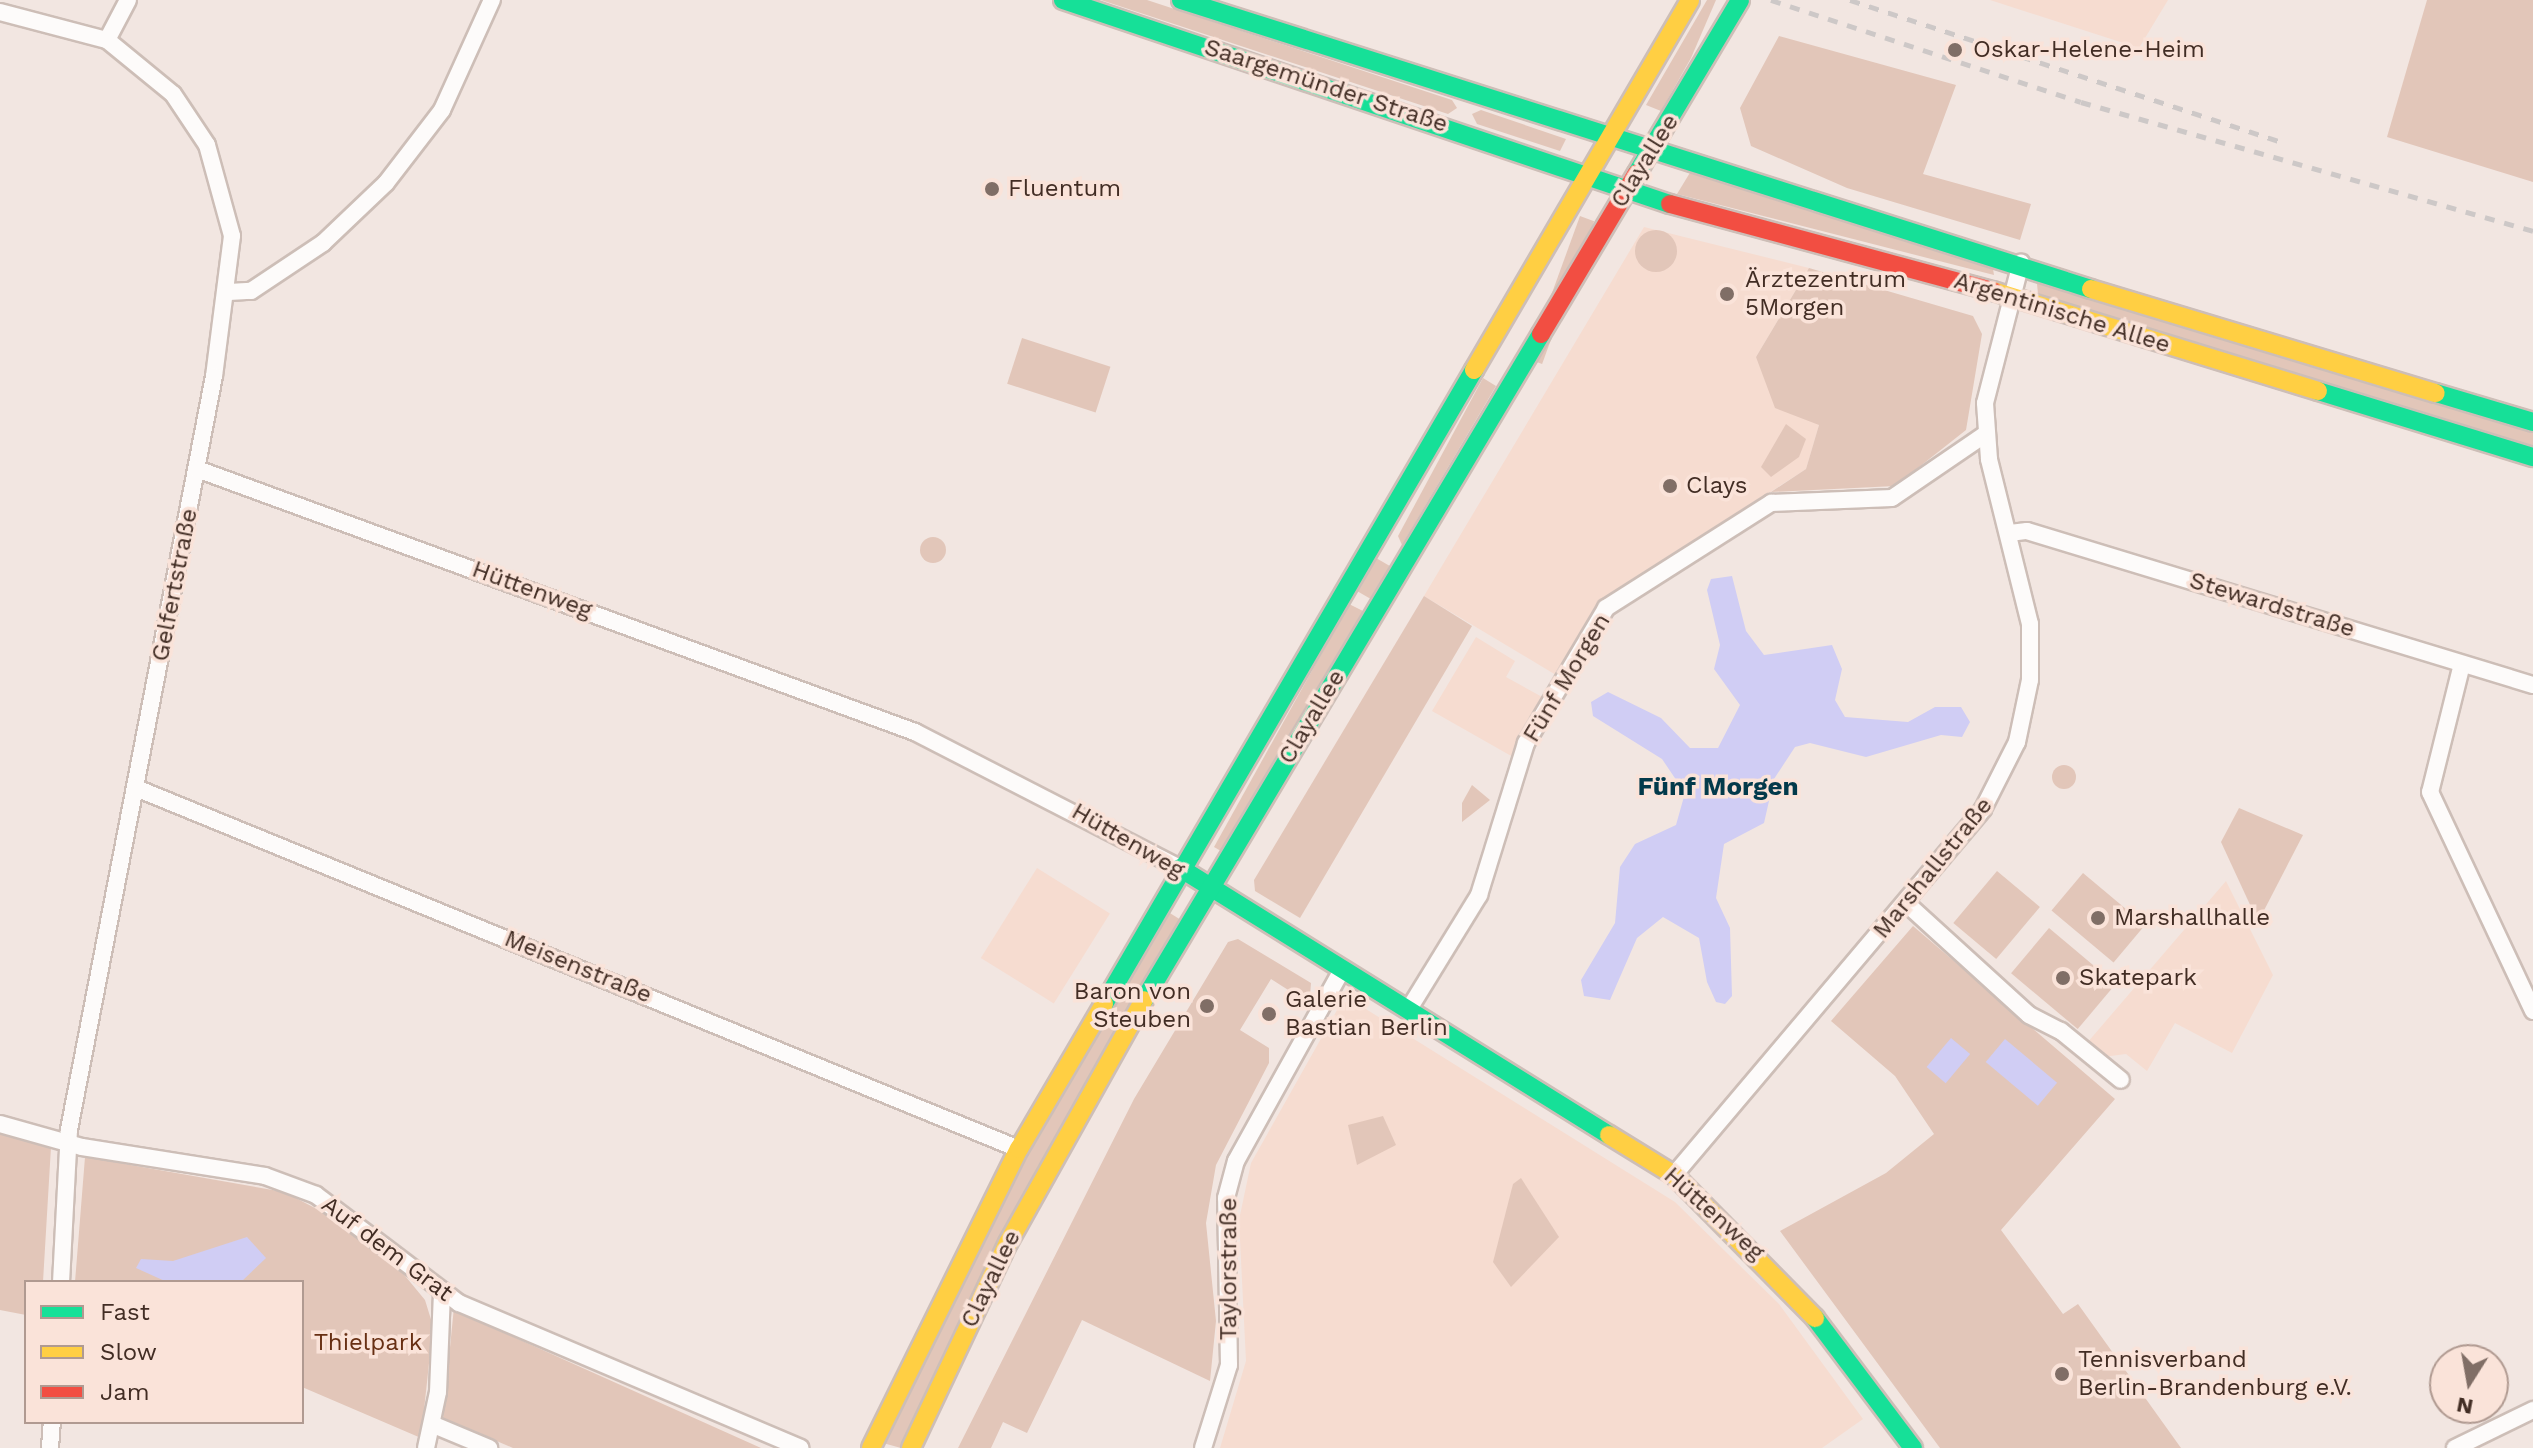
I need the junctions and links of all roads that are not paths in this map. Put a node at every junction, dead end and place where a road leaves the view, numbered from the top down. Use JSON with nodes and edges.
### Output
{"nodes":[{"id":1,"x":128,"y":0,"type":"edge"},
{"id":2,"x":492,"y":0,"type":"edge"},
{"id":3,"x":1063,"y":0,"type":"edge"},
{"id":4,"x":1181,"y":0,"type":"edge"},
{"id":5,"x":1690,"y":0,"type":"edge"},
{"id":6,"x":1737,"y":7,"type":"edge"},
{"id":7,"x":0,"y":12,"type":"edge"},
{"id":8,"x":107,"y":40,"type":"junction"},
{"id":9,"x":1609,"y":138,"type":"junction"},
{"id":10,"x":1652,"y":150,"type":"junction"},
{"id":11,"x":1589,"y":175,"type":"junction"},
{"id":12,"x":1627,"y":189,"type":"junction"},
{"id":13,"x":2021,"y":263,"type":"junction"},
{"id":14,"x":229,"y":292,"type":"junction"},
{"id":15,"x":2013,"y":297,"type":"junction"},
{"id":16,"x":2533,"y":422,"type":"edge"},
{"id":17,"x":1987,"y":433,"type":"junction"},
{"id":18,"x":2533,"y":457,"type":"edge"},
{"id":19,"x":197,"y":469,"type":"junction"},
{"id":20,"x":2010,"y":533,"type":"junction"},
{"id":21,"x":2462,"y":664,"type":"junction"},
{"id":22,"x":2533,"y":685,"type":"edge"},
{"id":23,"x":136,"y":788,"type":"junction"},
{"id":24,"x":1180,"y":868,"type":"junction"},
{"id":25,"x":1209,"y":890,"type":"junction"},
{"id":26,"x":1906,"y":903,"type":"junction"},
{"id":27,"x":1342,"y":970,"type":"junction"},
{"id":28,"x":1409,"y":1009,"type":"junction"},
{"id":29,"x":2533,"y":1011,"type":"edge"},
{"id":30,"x":2121,"y":1080,"type":"dead end"},
{"id":31,"x":0,"y":1124,"type":"edge"},
{"id":32,"x":69,"y":1143,"type":"junction"},
{"id":33,"x":1019,"y":1149,"type":"junction"},
{"id":34,"x":1674,"y":1175,"type":"junction"},
{"id":35,"x":61,"y":1280,"type":"edge"},
{"id":36,"x":442,"y":1294,"type":"junction"},
{"id":37,"x":2533,"y":1410,"type":"edge"},
{"id":38,"x":52,"y":1424,"type":"edge"},
{"id":39,"x":434,"y":1425,"type":"junction"},
{"id":40,"x":50,"y":1448,"type":"edge"},
{"id":41,"x":426,"y":1448,"type":"edge"},
{"id":42,"x":489,"y":1448,"type":"edge"},
{"id":43,"x":801,"y":1448,"type":"edge"},
{"id":44,"x":871,"y":1448,"type":"edge"},
{"id":45,"x":911,"y":1448,"type":"edge"},
{"id":46,"x":1203,"y":1448,"type":"edge"},
{"id":47,"x":1913,"y":1448,"type":"edge"},
{"id":48,"x":2455,"y":1448,"type":"edge"}],
"edges":[{"from":1,"to":8,"type":"street"},
{"from":2,"to":14,"type":"street"},
{"from":3,"to":11,"type":"main road","name":"Saargemünder Straße"},
{"from":4,"to":9,"type":"main road","name":"Saargemünder Straße"},
{"from":5,"to":9,"type":"main road","name":"Clayallee"},
{"from":6,"to":10,"type":"main road","name":"Clayallee"},
{"from":7,"to":8,"type":"street","name":"Gelfertstraße"},
{"from":8,"to":14,"type":"street","name":"Gelfertstraße"},
{"from":9,"to":10,"type":"main road","name":"Saargemünder Straße"},
{"from":9,"to":11,"type":"main road","name":"Clayallee"},
{"from":10,"to":12,"type":"main road","name":"Clayallee"},
{"from":10,"to":13,"type":"main road","name":"Argentinische Allee"},
{"from":11,"to":12,"type":"main road","name":"Argentinische Allee"},
{"from":11,"to":24,"type":"main road","name":"Clayallee"},
{"from":12,"to":15,"type":"main road","name":"Argentinische Allee"},
{"from":12,"to":25,"type":"main road","name":"Clayallee"},
{"from":13,"to":15,"type":"street","name":"Marshallstraße"},
{"from":13,"to":16,"type":"main road","name":"Argentinische Allee"},
{"from":14,"to":19,"type":"street","name":"Gelfertstraße"},
{"from":15,"to":17,"type":"street","name":"Marshallstraße"},
{"from":15,"to":18,"type":"main road","name":"Argentinische Allee"},
{"from":17,"to":20,"type":"street","name":"Marshallstraße"},
{"from":17,"to":28,"type":"street","name":"Fünf Morgen"},
{"from":19,"to":23,"type":"street","name":"Gelfertstraße"},
{"from":19,"to":24,"type":"street","name":"Hüttenweg"},
{"from":20,"to":21,"type":"street","name":"Stewardstraße"},
{"from":20,"to":26,"type":"street","name":"Marshallstraße"},
{"from":21,"to":22,"type":"street","name":"Stewardstraße"},
{"from":21,"to":29,"type":"street"},
{"from":23,"to":32,"type":"street","name":"Gelfertstraße"},
{"from":23,"to":33,"type":"street","name":"Meisenstraße"},
{"from":24,"to":25,"type":"main road","name":"Hüttenweg"},
{"from":24,"to":33,"type":"main road","name":"Clayallee"},
{"from":25,"to":27,"type":"main road","name":"Hüttenweg"},
{"from":25,"to":45,"type":"main road","name":"Clayallee"},
{"from":26,"to":30,"type":"street"},
{"from":26,"to":34,"type":"street","name":"Marshallstraße"},
{"from":27,"to":28,"type":"main road","name":"Hüttenweg"},
{"from":27,"to":46,"type":"street","name":"Taylorstraße"},
{"from":28,"to":34,"type":"main road","name":"Hüttenweg"},
{"from":31,"to":32,"type":"street","name":"Auf dem Grat"},
{"from":32,"to":35,"type":"street","name":"Gelfertstraße"},
{"from":32,"to":36,"type":"street","name":"Auf dem Grat"},
{"from":33,"to":44,"type":"main road","name":"Clayallee"},
{"from":34,"to":47,"type":"main road","name":"Hüttenweg"},
{"from":36,"to":39,"type":"street"},
{"from":36,"to":43,"type":"street","name":"Auf dem Grat"},
{"from":37,"to":48,"type":"street"},
{"from":38,"to":40,"type":"street"},
{"from":39,"to":41,"type":"street"},
{"from":39,"to":42,"type":"street"}]}
